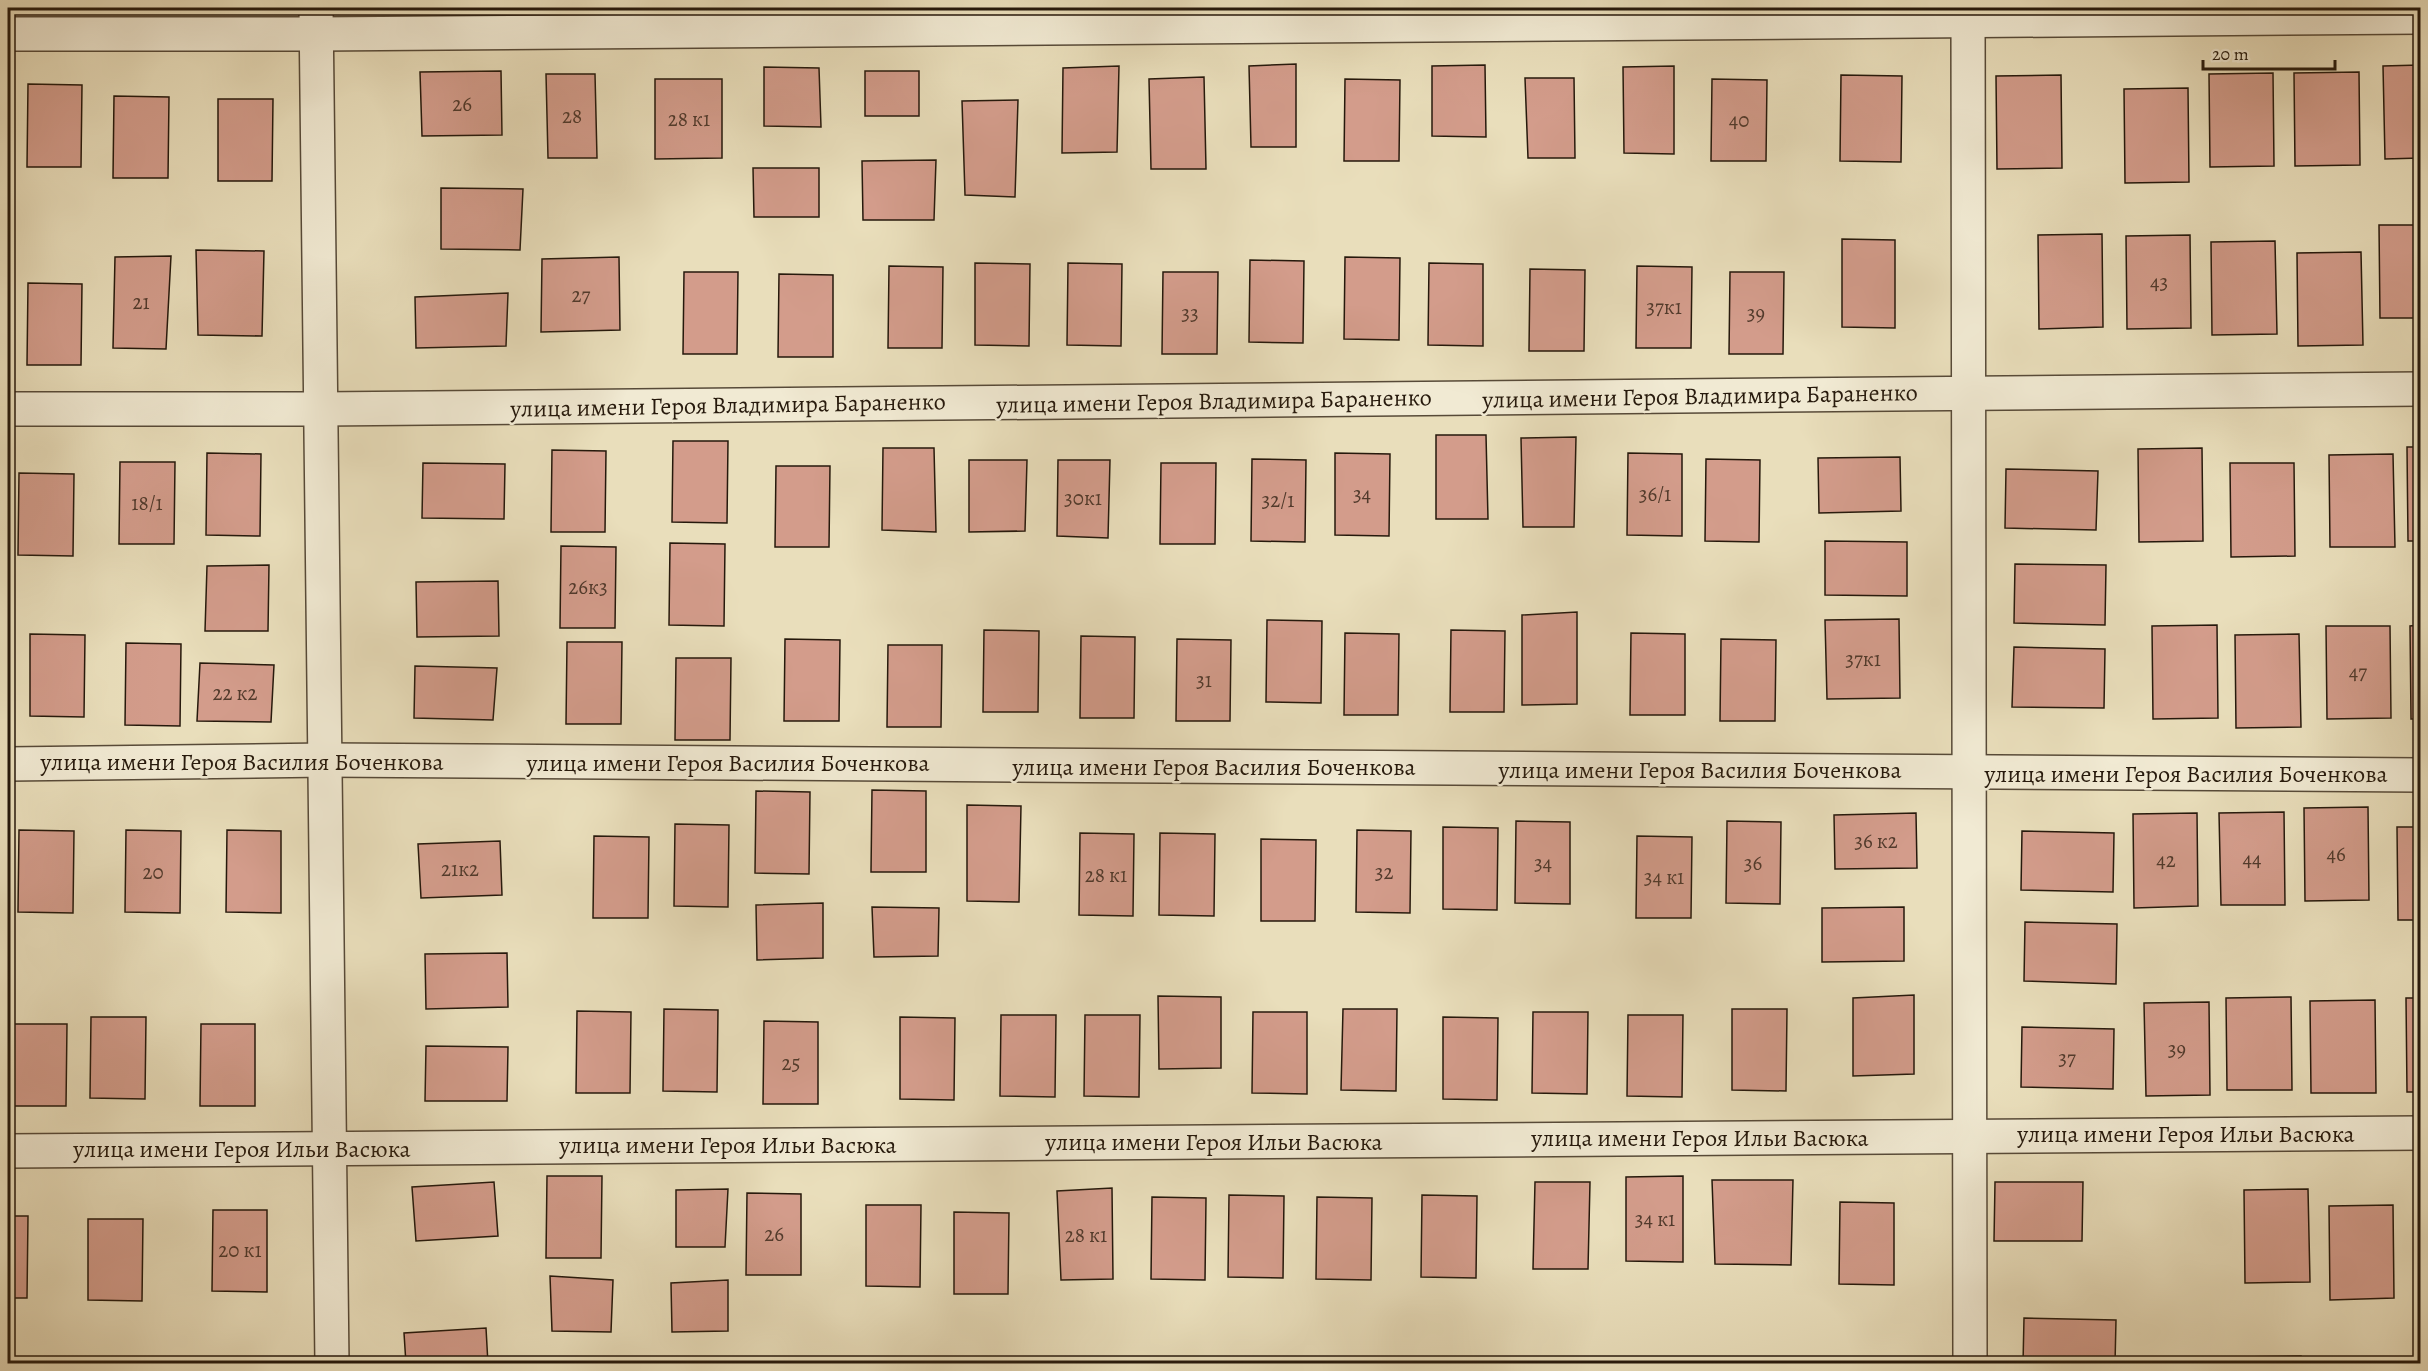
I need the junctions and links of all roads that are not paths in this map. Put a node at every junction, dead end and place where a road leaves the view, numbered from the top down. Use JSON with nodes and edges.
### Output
{"nodes":[{"id":1,"x":1968,"y":14,"type":"edge"},
{"id":2,"x":2421,"y":17,"type":"edge"},
{"id":3,"x":317,"y":21,"type":"edge"},
{"id":4,"x":8,"y":34,"type":"edge"},
{"id":5,"x":2421,"y":389,"type":"edge"},
{"id":6,"x":1968,"y":393,"type":"junction"},
{"id":7,"x":8,"y":409,"type":"edge"},
{"id":8,"x":321,"y":409,"type":"junction"},
{"id":9,"x":326,"y":760,"type":"junction"},
{"id":10,"x":8,"y":764,"type":"edge"},
{"id":11,"x":1969,"y":772,"type":"junction"},
{"id":12,"x":2421,"y":775,"type":"edge"},
{"id":13,"x":2421,"y":1133,"type":"edge"},
{"id":14,"x":1970,"y":1136,"type":"junction"},
{"id":15,"x":330,"y":1148,"type":"junction"},
{"id":16,"x":8,"y":1150,"type":"edge"},
{"id":17,"x":332,"y":1364,"type":"edge"},
{"id":18,"x":1970,"y":1364,"type":"edge"}],
"edges":[{"from":1,"to":2,"type":"street"},
{"from":1,"to":3,"type":"street"},
{"from":1,"to":6,"type":"street"},
{"from":3,"to":4,"type":"street"},
{"from":3,"to":8,"type":"street"},
{"from":5,"to":6,"type":"street","name":"улица имени Героя Владимира Бараненко"},
{"from":6,"to":8,"type":"street","name":"улица имени Героя Владимира Бараненко"},
{"from":6,"to":11,"type":"street"},
{"from":7,"to":8,"type":"street","name":"улица имени Героя Владимира Бараненко"},
{"from":8,"to":9,"type":"street"},
{"from":9,"to":10,"type":"street","name":"улица имени Героя Василия Боченкова"},
{"from":9,"to":11,"type":"street","name":"улица имени Героя Василия Боченкова"},
{"from":9,"to":15,"type":"street"},
{"from":11,"to":12,"type":"street","name":"улица имени Героя Василия Боченкова"},
{"from":11,"to":14,"type":"street"},
{"from":13,"to":14,"type":"street","name":"улица имени Героя Ильи Васюка"},
{"from":14,"to":15,"type":"street","name":"улица имени Героя Ильи Васюка"},
{"from":14,"to":18,"type":"street"},
{"from":15,"to":16,"type":"street","name":"улица имени Героя Ильи Васюка"},
{"from":15,"to":17,"type":"street"}]}
